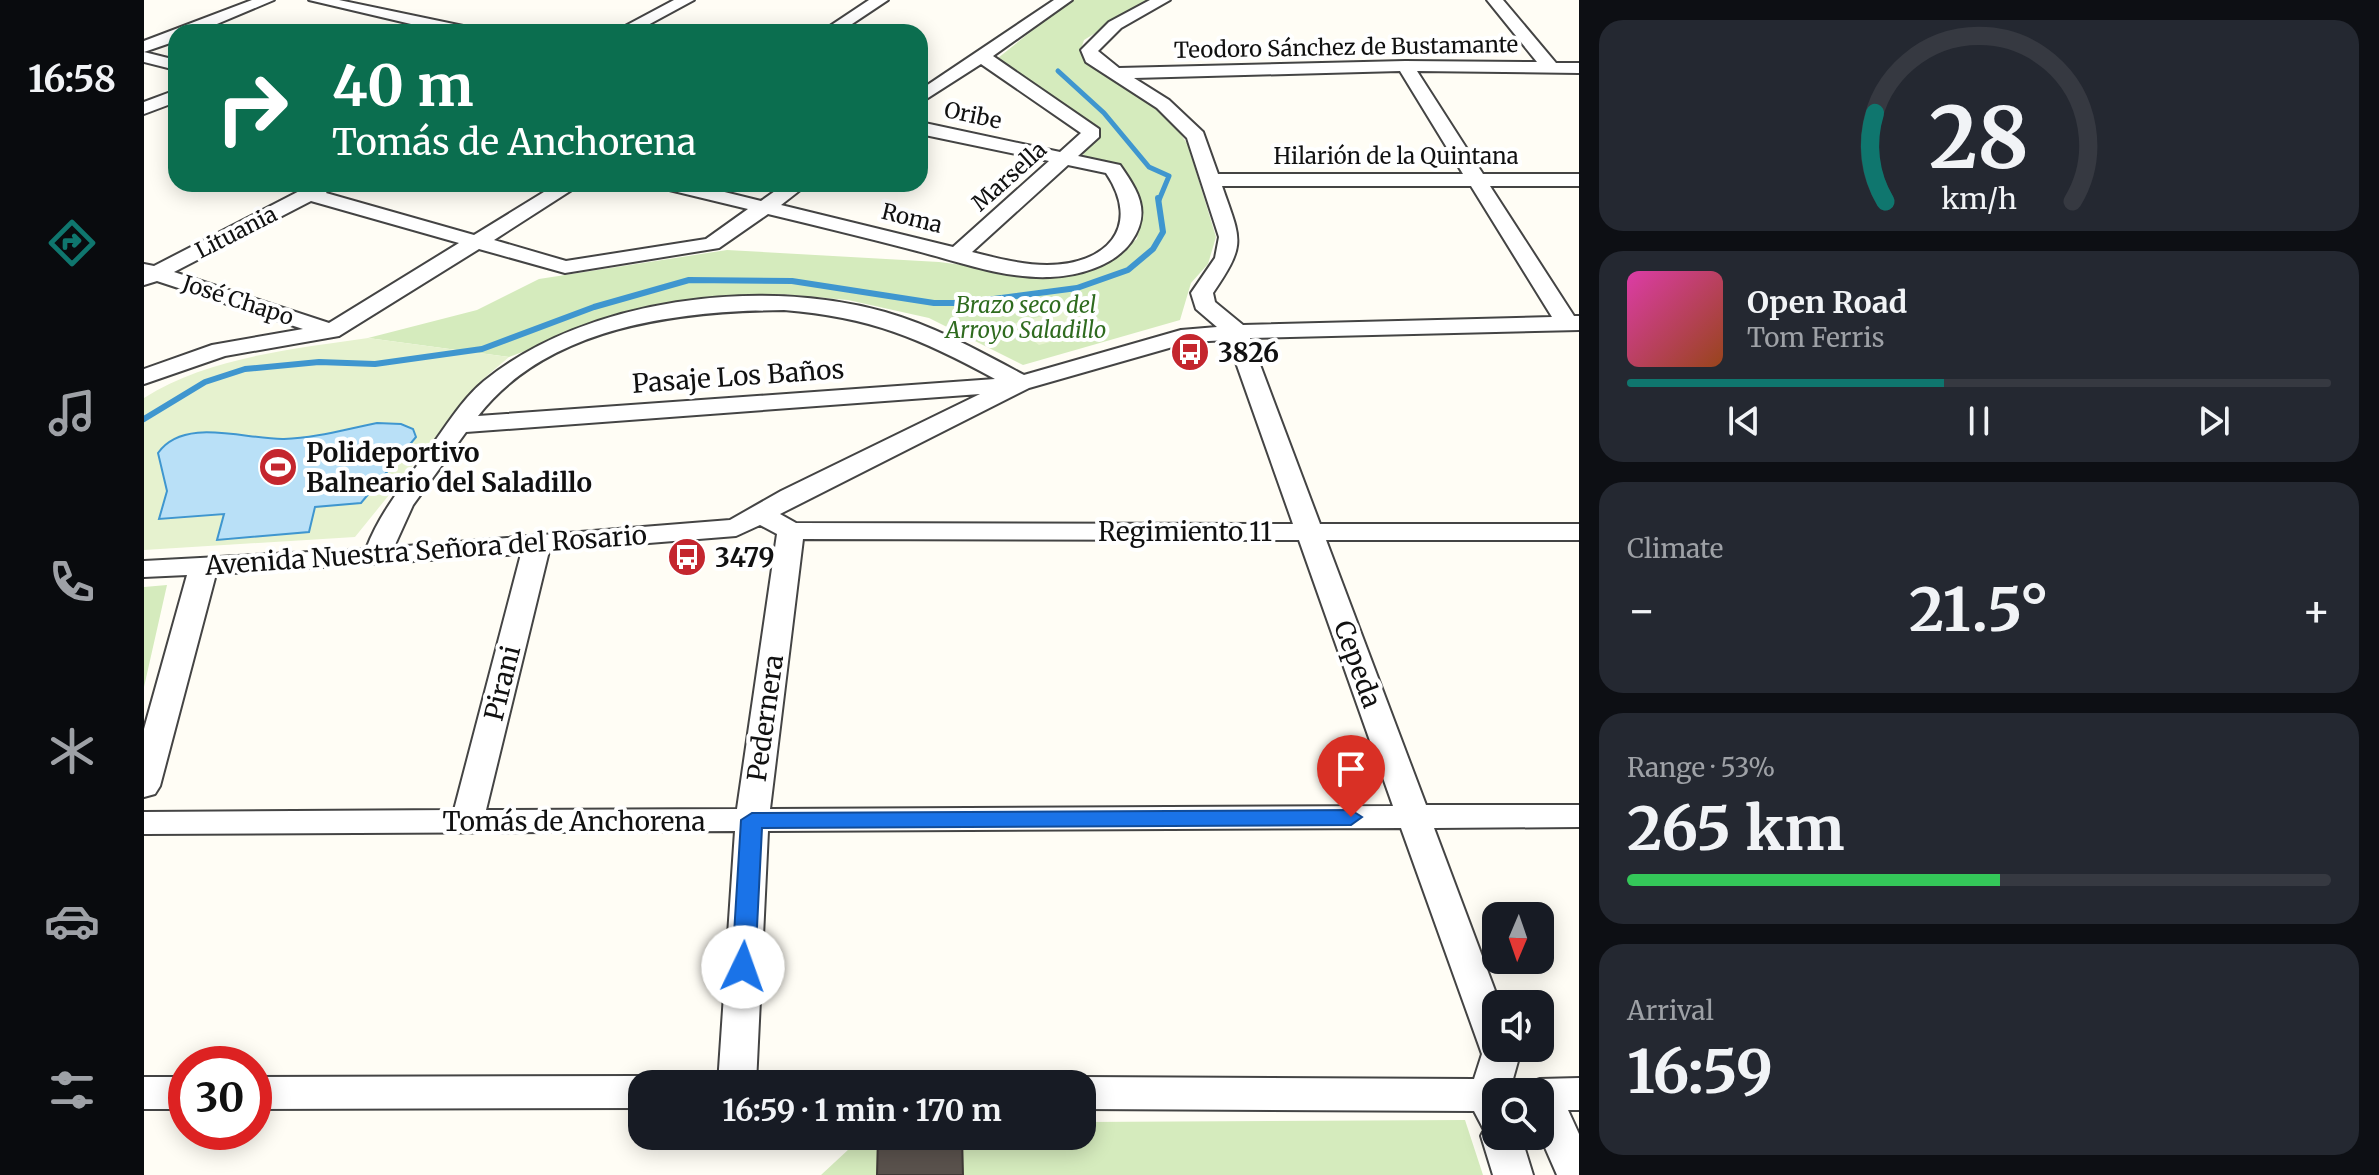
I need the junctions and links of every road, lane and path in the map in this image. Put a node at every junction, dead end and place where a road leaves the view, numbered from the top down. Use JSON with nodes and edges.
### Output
{"nodes":[{"id":1,"x":266,"y":0,"type":"edge"},
{"id":2,"x":317,"y":0,"type":"edge"},
{"id":3,"x":686,"y":0,"type":"edge"},
{"id":4,"x":880,"y":0,"type":"edge"},
{"id":5,"x":1064,"y":0,"type":"edge"},
{"id":6,"x":1162,"y":0,"type":"edge"},
{"id":7,"x":1495,"y":0,"type":"edge"},
{"id":8,"x":204,"y":24,"type":"edge"},
{"id":9,"x":430,"y":24,"type":"edge"},
{"id":10,"x":638,"y":24,"type":"edge"},
{"id":11,"x":842,"y":24,"type":"edge"},
{"id":12,"x":168,"y":38,"type":"edge"},
{"id":13,"x":144,"y":47,"type":"edge"},
{"id":14,"x":981,"y":56,"type":"junction"},
{"id":15,"x":144,"y":57,"type":"edge"},
{"id":16,"x":168,"y":63,"type":"edge"},
{"id":17,"x":1405,"y":66,"type":"junction"},
{"id":18,"x":1551,"y":68,"type":"junction"},
{"id":19,"x":1579,"y":68,"type":"edge"},
{"id":20,"x":1114,"y":73,"type":"junction"},
{"id":21,"x":928,"y":92,"type":"edge"},
{"id":22,"x":168,"y":98,"type":"edge"},
{"id":23,"x":144,"y":109,"type":"edge"},
{"id":24,"x":928,"y":130,"type":"edge"},
{"id":25,"x":1064,"y":159,"type":"junction"},
{"id":26,"x":1212,"y":180,"type":"junction"},
{"id":27,"x":1476,"y":180,"type":"junction"},
{"id":28,"x":1579,"y":180,"type":"edge"},
{"id":29,"x":312,"y":192,"type":"edge"},
{"id":30,"x":328,"y":192,"type":"edge"},
{"id":31,"x":558,"y":192,"type":"edge"},
{"id":32,"x":701,"y":192,"type":"edge"},
{"id":33,"x":786,"y":192,"type":"edge"},
{"id":34,"x":764,"y":207,"type":"junction"},
{"id":35,"x":480,"y":240,"type":"junction"},
{"id":36,"x":958,"y":254,"type":"junction"},
{"id":37,"x":148,"y":274,"type":"edge"},
{"id":38,"x":1572,"y":322,"type":"edge"},
{"id":39,"x":331,"y":331,"type":"junction"},
{"id":40,"x":1236,"y":331,"type":"junction"},
{"id":41,"x":144,"y":377,"type":"edge"},
{"id":42,"x":1021,"y":383,"type":"junction"},
{"id":43,"x":460,"y":425,"type":"junction"},
{"id":44,"x":760,"y":514,"type":"junction"},
{"id":45,"x":791,"y":531,"type":"junction"},
{"id":46,"x":1310,"y":531,"type":"junction"},
{"id":47,"x":1579,"y":532,"type":"edge"},
{"id":48,"x":537,"y":544,"type":"junction"},
{"id":49,"x":377,"y":557,"type":"junction"},
{"id":50,"x":204,"y":565,"type":"junction"},
{"id":51,"x":144,"y":569,"type":"edge"},
{"id":52,"x":144,"y":786,"type":"edge"},
{"id":53,"x":1579,"y":816,"type":"edge"},
{"id":54,"x":1414,"y":817,"type":"junction"},
{"id":55,"x":752,"y":820,"type":"junction"},
{"id":56,"x":467,"y":822,"type":"junction"},
{"id":57,"x":144,"y":823,"type":"edge"},
{"id":58,"x":1482,"y":1004,"type":"edge"},
{"id":59,"x":738,"y":1070,"type":"edge"},
{"id":60,"x":628,"y":1092,"type":"edge"},
{"id":61,"x":144,"y":1093,"type":"edge"},
{"id":62,"x":168,"y":1093,"type":"edge"},
{"id":63,"x":272,"y":1093,"type":"edge"},
{"id":64,"x":1096,"y":1093,"type":"edge"},
{"id":65,"x":1554,"y":1095,"type":"edge"},
{"id":66,"x":1482,"y":1102,"type":"edge"},
{"id":67,"x":1505,"y":1150,"type":"edge"},
{"id":68,"x":1513,"y":1175,"type":"edge"},
{"id":69,"x":1577,"y":1175,"type":"edge"}],
"edges":[{"from":1,"to":8,"type":"street"},
{"from":2,"to":9,"type":"street"},
{"from":3,"to":10,"type":"street"},
{"from":4,"to":11,"type":"street"},
{"from":5,"to":14,"type":"street"},
{"from":6,"to":20,"type":"street"},
{"from":7,"to":18,"type":"street"},
{"from":12,"to":13,"type":"street"},
{"from":14,"to":21,"type":"street"},
{"from":14,"to":25,"type":"street","name":"Marsella"},
{"from":15,"to":16,"type":"street"},
{"from":17,"to":18,"type":"street","name":"Teodoro Sánchez de Bustamante"},
{"from":17,"to":20,"type":"street","name":"Teodoro Sánchez de Bustamante"},
{"from":17,"to":27,"type":"street"},
{"from":18,"to":19,"type":"street","name":"Teodoro Sánchez de Bustamante"},
{"from":20,"to":26,"type":"street"},
{"from":22,"to":23,"type":"street"},
{"from":24,"to":25,"type":"street","name":"Oribe"},
{"from":25,"to":36,"type":"street","name":"Marsella"},
{"from":25,"to":36,"type":"street","name":"Oribe"},
{"from":26,"to":27,"type":"street","name":"Hilarión de la Quintana"},
{"from":26,"to":40,"type":"street"},
{"from":27,"to":28,"type":"street","name":"Hilarión de la Quintana"},
{"from":27,"to":38,"type":"street"},
{"from":29,"to":37,"type":"street","name":"Lituania"},
{"from":30,"to":35,"type":"street"},
{"from":31,"to":35,"type":"street"},
{"from":32,"to":34,"type":"street","name":"Roma"},
{"from":33,"to":34,"type":"street"},
{"from":34,"to":35,"type":"street"},
{"from":34,"to":36,"type":"street","name":"Roma"},
{"from":35,"to":39,"type":"street"},
{"from":37,"to":39,"type":"street","name":"José Chapo"},
{"from":38,"to":40,"type":"street","name":"Avenida Nuestra Señora del Rosario"},
{"from":39,"to":41,"type":"street"},
{"from":40,"to":42,"type":"street","name":"Avenida Nuestra Señora del Rosario"},
{"from":40,"to":46,"type":"street","name":"Cepeda"},
{"from":42,"to":43,"type":"street","name":"Pasaje Los Baños"},
{"from":42,"to":43,"type":"street"},
{"from":42,"to":44,"type":"street","name":"Avenida Nuestra Señora del Rosario"},
{"from":43,"to":49,"type":"street"},
{"from":44,"to":45,"type":"street"},
{"from":44,"to":48,"type":"street","name":"Avenida Nuestra Señora del Rosario"},
{"from":45,"to":46,"type":"street","name":"Regimiento 11"},
{"from":45,"to":55,"type":"street","name":"Pedernera"},
{"from":46,"to":47,"type":"street","name":"Regimiento 11"},
{"from":46,"to":54,"type":"street","name":"Cepeda"},
{"from":48,"to":49,"type":"street","name":"Avenida Nuestra Señora del Rosario"},
{"from":48,"to":56,"type":"street","name":"Pirani"},
{"from":49,"to":50,"type":"street","name":"Avenida Nuestra Señora del Rosario"},
{"from":50,"to":51,"type":"street","name":"Avenida Nuestra Señora del Rosario"},
{"from":50,"to":52,"type":"street"},
{"from":53,"to":54,"type":"street","name":"Tomás de Anchorena"},
{"from":54,"to":55,"type":"street","name":"Tomás de Anchorena"},
{"from":54,"to":58,"type":"street","name":"Cepeda"},
{"from":55,"to":56,"type":"street","name":"Tomás de Anchorena"},
{"from":55,"to":59,"type":"street","name":"Pedernera"},
{"from":56,"to":57,"type":"street","name":"Tomás de Anchorena"},
{"from":60,"to":63,"type":"street"},
{"from":61,"to":62,"type":"street"},
{"from":64,"to":66,"type":"street"},
{"from":65,"to":69,"type":"street"},
{"from":67,"to":68,"type":"street"}]}
